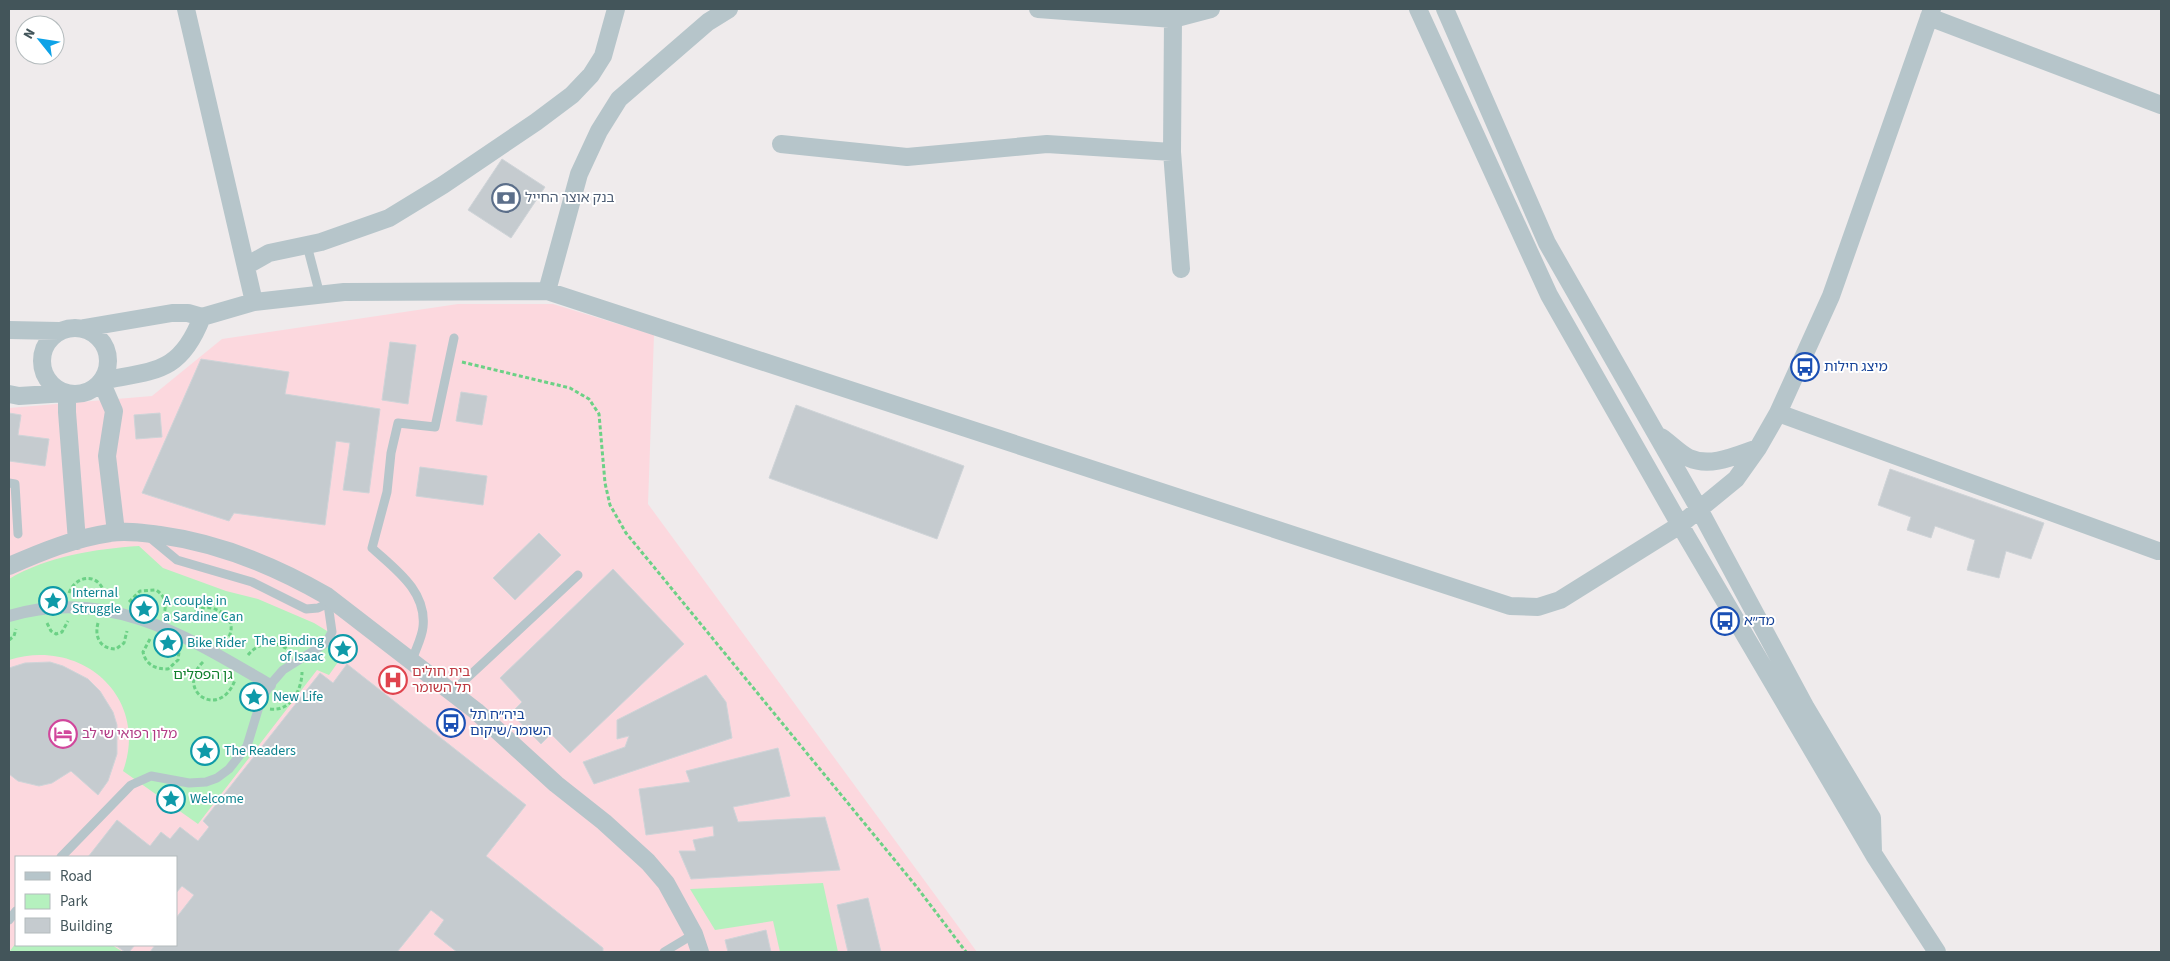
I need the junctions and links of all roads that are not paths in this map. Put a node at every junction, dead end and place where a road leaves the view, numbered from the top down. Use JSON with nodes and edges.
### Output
{"nodes":[{"id":1,"x":186,"y":9,"type":"edge"},
{"id":2,"x":616,"y":9,"type":"edge"},
{"id":3,"x":729,"y":9,"type":"edge"},
{"id":4,"x":1038,"y":9,"type":"edge"},
{"id":5,"x":1211,"y":9,"type":"edge"},
{"id":6,"x":1418,"y":9,"type":"edge"},
{"id":7,"x":1445,"y":9,"type":"edge"},
{"id":8,"x":1930,"y":13,"type":"edge"},
{"id":9,"x":1173,"y":19,"type":"junction"},
{"id":10,"x":2161,"y":105,"type":"edge"},
{"id":11,"x":781,"y":144,"type":"dead end"},
{"id":12,"x":1172,"y":152,"type":"junction"},
{"id":13,"x":309,"y":253,"type":"dead end"},
{"id":14,"x":246,"y":266,"type":"junction"},
{"id":15,"x":1181,"y":268,"type":"dead end"},
{"id":16,"x":547,"y":291,"type":"junction"},
{"id":17,"x":320,"y":295,"type":"junction"},
{"id":18,"x":254,"y":302,"type":"junction"},
{"id":19,"x":202,"y":317,"type":"junction"},
{"id":20,"x":84,"y":328,"type":"junction"},
{"id":21,"x":9,"y":330,"type":"edge"},
{"id":22,"x":59,"y":331,"type":"junction"},
{"id":23,"x":454,"y":338,"type":"dead end"},
{"id":24,"x":101,"y":381,"type":"junction"},
{"id":25,"x":67,"y":393,"type":"junction"},
{"id":26,"x":9,"y":394,"type":"edge"},
{"id":27,"x":1778,"y":413,"type":"junction"},
{"id":28,"x":1653,"y":431,"type":"junction"},
{"id":29,"x":1758,"y":448,"type":"junction"},
{"id":30,"x":9,"y":483,"type":"edge"},
{"id":31,"x":1699,"y":509,"type":"junction"},
{"id":32,"x":1680,"y":525,"type":"junction"},
{"id":33,"x":116,"y":532,"type":"junction"},
{"id":34,"x":144,"y":533,"type":"junction"},
{"id":35,"x":18,"y":534,"type":"dead end"},
{"id":36,"x":77,"y":541,"type":"junction"},
{"id":37,"x":2161,"y":551,"type":"edge"},
{"id":38,"x":9,"y":566,"type":"edge"},
{"id":39,"x":578,"y":575,"type":"dead end"},
{"id":40,"x":331,"y":602,"type":"junction"},
{"id":41,"x":9,"y":616,"type":"edge"},
{"id":42,"x":412,"y":660,"type":"junction"},
{"id":43,"x":270,"y":686,"type":"junction"},
{"id":44,"x":452,"y":692,"type":"junction"},
{"id":45,"x":62,"y":856,"type":"edge"},
{"id":46,"x":1874,"y":856,"type":"junction"},
{"id":47,"x":694,"y":934,"type":"junction"},
{"id":48,"x":664,"y":952,"type":"edge"},
{"id":49,"x":700,"y":952,"type":"edge"},
{"id":50,"x":1937,"y":952,"type":"edge"}],
"edges":[{"from":1,"to":14,"type":"street"},
{"from":2,"to":14,"type":"street"},
{"from":3,"to":16,"type":"street"},
{"from":4,"to":9,"type":"street"},
{"from":5,"to":9,"type":"street"},
{"from":6,"to":32,"type":"street"},
{"from":7,"to":28,"type":"street"},
{"from":8,"to":10,"type":"street"},
{"from":8,"to":27,"type":"street"},
{"from":9,"to":12,"type":"street"},
{"from":11,"to":12,"type":"street"},
{"from":12,"to":15,"type":"street"},
{"from":13,"to":17,"type":"lane"},
{"from":14,"to":18,"type":"street"},
{"from":16,"to":17,"type":"street"},
{"from":16,"to":32,"type":"street"},
{"from":17,"to":18,"type":"street"},
{"from":18,"to":19,"type":"street"},
{"from":19,"to":20,"type":"street"},
{"from":19,"to":24,"type":"street"},
{"from":20,"to":22,"type":"street"},
{"from":20,"to":24,"type":"street"},
{"from":21,"to":22,"type":"street"},
{"from":22,"to":25,"type":"street"},
{"from":23,"to":42,"type":"lane"},
{"from":24,"to":25,"type":"street"},
{"from":24,"to":33,"type":"street"},
{"from":25,"to":26,"type":"street"},
{"from":25,"to":36,"type":"street"},
{"from":27,"to":29,"type":"street"},
{"from":27,"to":37,"type":"street"},
{"from":28,"to":29,"type":"street"},
{"from":28,"to":31,"type":"street"},
{"from":29,"to":31,"type":"street"},
{"from":30,"to":35,"type":"lane"},
{"from":31,"to":32,"type":"street"},
{"from":31,"to":46,"type":"street"},
{"from":32,"to":46,"type":"street"},
{"from":33,"to":34,"type":"street"},
{"from":33,"to":36,"type":"street"},
{"from":34,"to":40,"type":"street"},
{"from":34,"to":40,"type":"lane"},
{"from":36,"to":38,"type":"street"},
{"from":39,"to":44,"type":"lane"},
{"from":40,"to":42,"type":"street"},
{"from":40,"to":43,"type":"lane"},
{"from":41,"to":43,"type":"street"},
{"from":42,"to":44,"type":"street"},
{"from":43,"to":45,"type":"lane"},
{"from":44,"to":47,"type":"street"},
{"from":46,"to":50,"type":"street"},
{"from":47,"to":48,"type":"lane"},
{"from":47,"to":49,"type":"street"}]}
